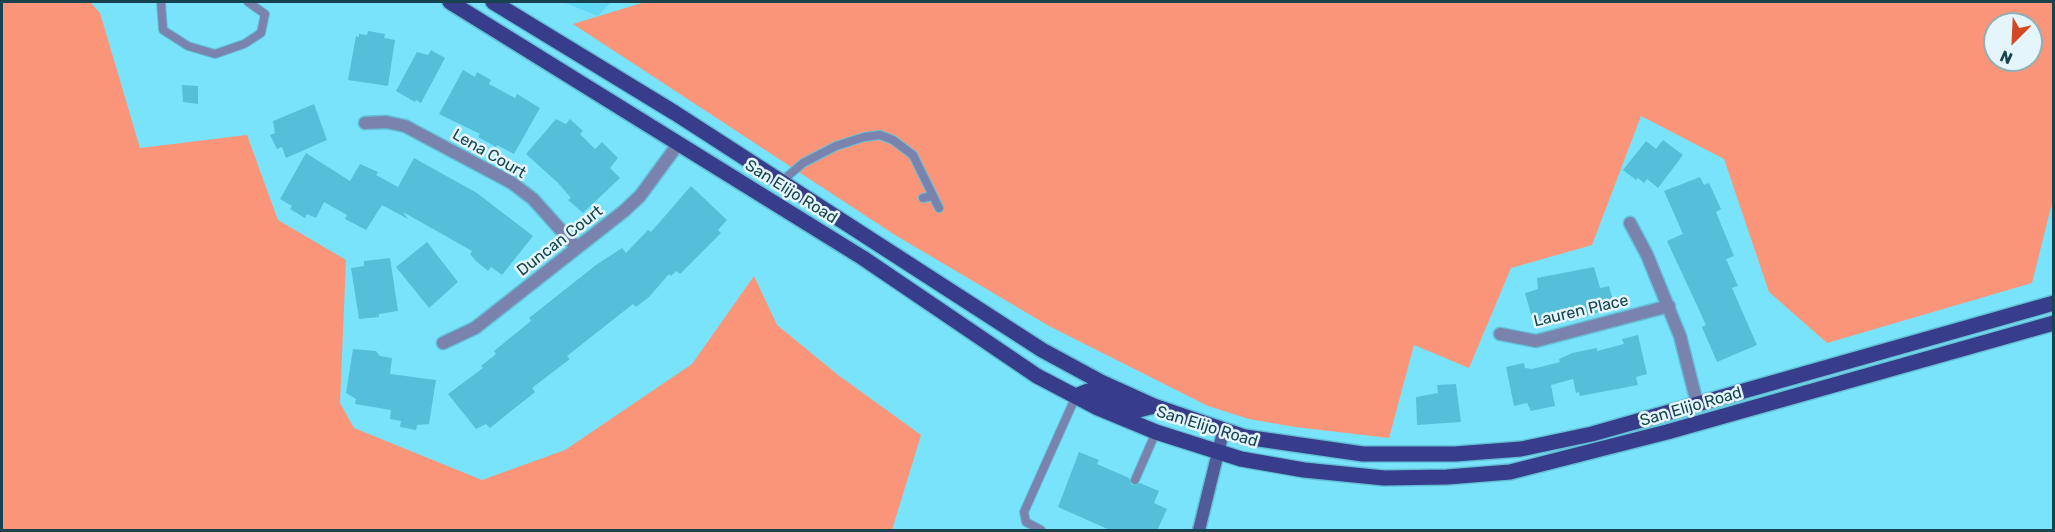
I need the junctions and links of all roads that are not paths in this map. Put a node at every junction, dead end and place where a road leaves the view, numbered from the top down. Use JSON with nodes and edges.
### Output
{"nodes":[{"id":1,"x":161,"y":2,"type":"edge"},
{"id":2,"x":248,"y":2,"type":"edge"},
{"id":3,"x":450,"y":2,"type":"edge"},
{"id":4,"x":494,"y":2,"type":"edge"},
{"id":5,"x":365,"y":123,"type":"dead end"},
{"id":6,"x":679,"y":143,"type":"junction"},
{"id":7,"x":782,"y":181,"type":"junction"},
{"id":8,"x":933,"y":196,"type":"junction"},
{"id":9,"x":923,"y":198,"type":"dead end"},
{"id":10,"x":939,"y":208,"type":"dead end"},
{"id":11,"x":1630,"y":222,"type":"dead end"},
{"id":12,"x":577,"y":248,"type":"junction"},
{"id":13,"x":2054,"y":303,"type":"edge"},
{"id":14,"x":1669,"y":306,"type":"junction"},
{"id":15,"x":2054,"y":323,"type":"edge"},
{"id":16,"x":1500,"y":334,"type":"dead end"},
{"id":17,"x":443,"y":343,"type":"dead end"},
{"id":18,"x":1076,"y":396,"type":"junction"},
{"id":19,"x":1697,"y":403,"type":"junction"},
{"id":20,"x":1154,"y":406,"type":"junction"},
{"id":21,"x":1156,"y":432,"type":"junction"},
{"id":22,"x":1223,"y":432,"type":"junction"},
{"id":23,"x":1218,"y":453,"type":"junction"},
{"id":24,"x":1135,"y":480,"type":"dead end"},
{"id":25,"x":1041,"y":531,"type":"edge"},
{"id":26,"x":1199,"y":531,"type":"edge"}],
"edges":[{"from":1,"to":2,"type":"lane"},
{"from":3,"to":6,"type":"main road","name":"San Elijo Road"},
{"from":4,"to":7,"type":"main road","name":"San Elijo Road"},
{"from":5,"to":12,"type":"street","name":"Lena Court"},
{"from":6,"to":12,"type":"street","name":"Duncan Court"},
{"from":6,"to":18,"type":"main road","name":"San Elijo Road"},
{"from":7,"to":8,"type":"lane"},
{"from":7,"to":20,"type":"main road","name":"San Elijo Road"},
{"from":8,"to":9,"type":"lane"},
{"from":8,"to":10,"type":"lane"},
{"from":11,"to":14,"type":"street"},
{"from":12,"to":17,"type":"street","name":"Duncan Court"},
{"from":13,"to":19,"type":"main road","name":"San Elijo Road"},
{"from":14,"to":16,"type":"street","name":"Lauren Place"},
{"from":14,"to":19,"type":"street"},
{"from":15,"to":23,"type":"main road","name":"San Elijo Road"},
{"from":18,"to":20,"type":"main road"},
{"from":18,"to":21,"type":"main road","name":"San Elijo Road"},
{"from":18,"to":25,"type":"lane"},
{"from":19,"to":22,"type":"main road","name":"San Elijo Road"},
{"from":20,"to":22,"type":"main road","name":"San Elijo Road"},
{"from":21,"to":23,"type":"main road","name":"San Elijo Road"},
{"from":21,"to":24,"type":"lane"},
{"from":22,"to":23,"type":"street"},
{"from":23,"to":26,"type":"street"}]}
